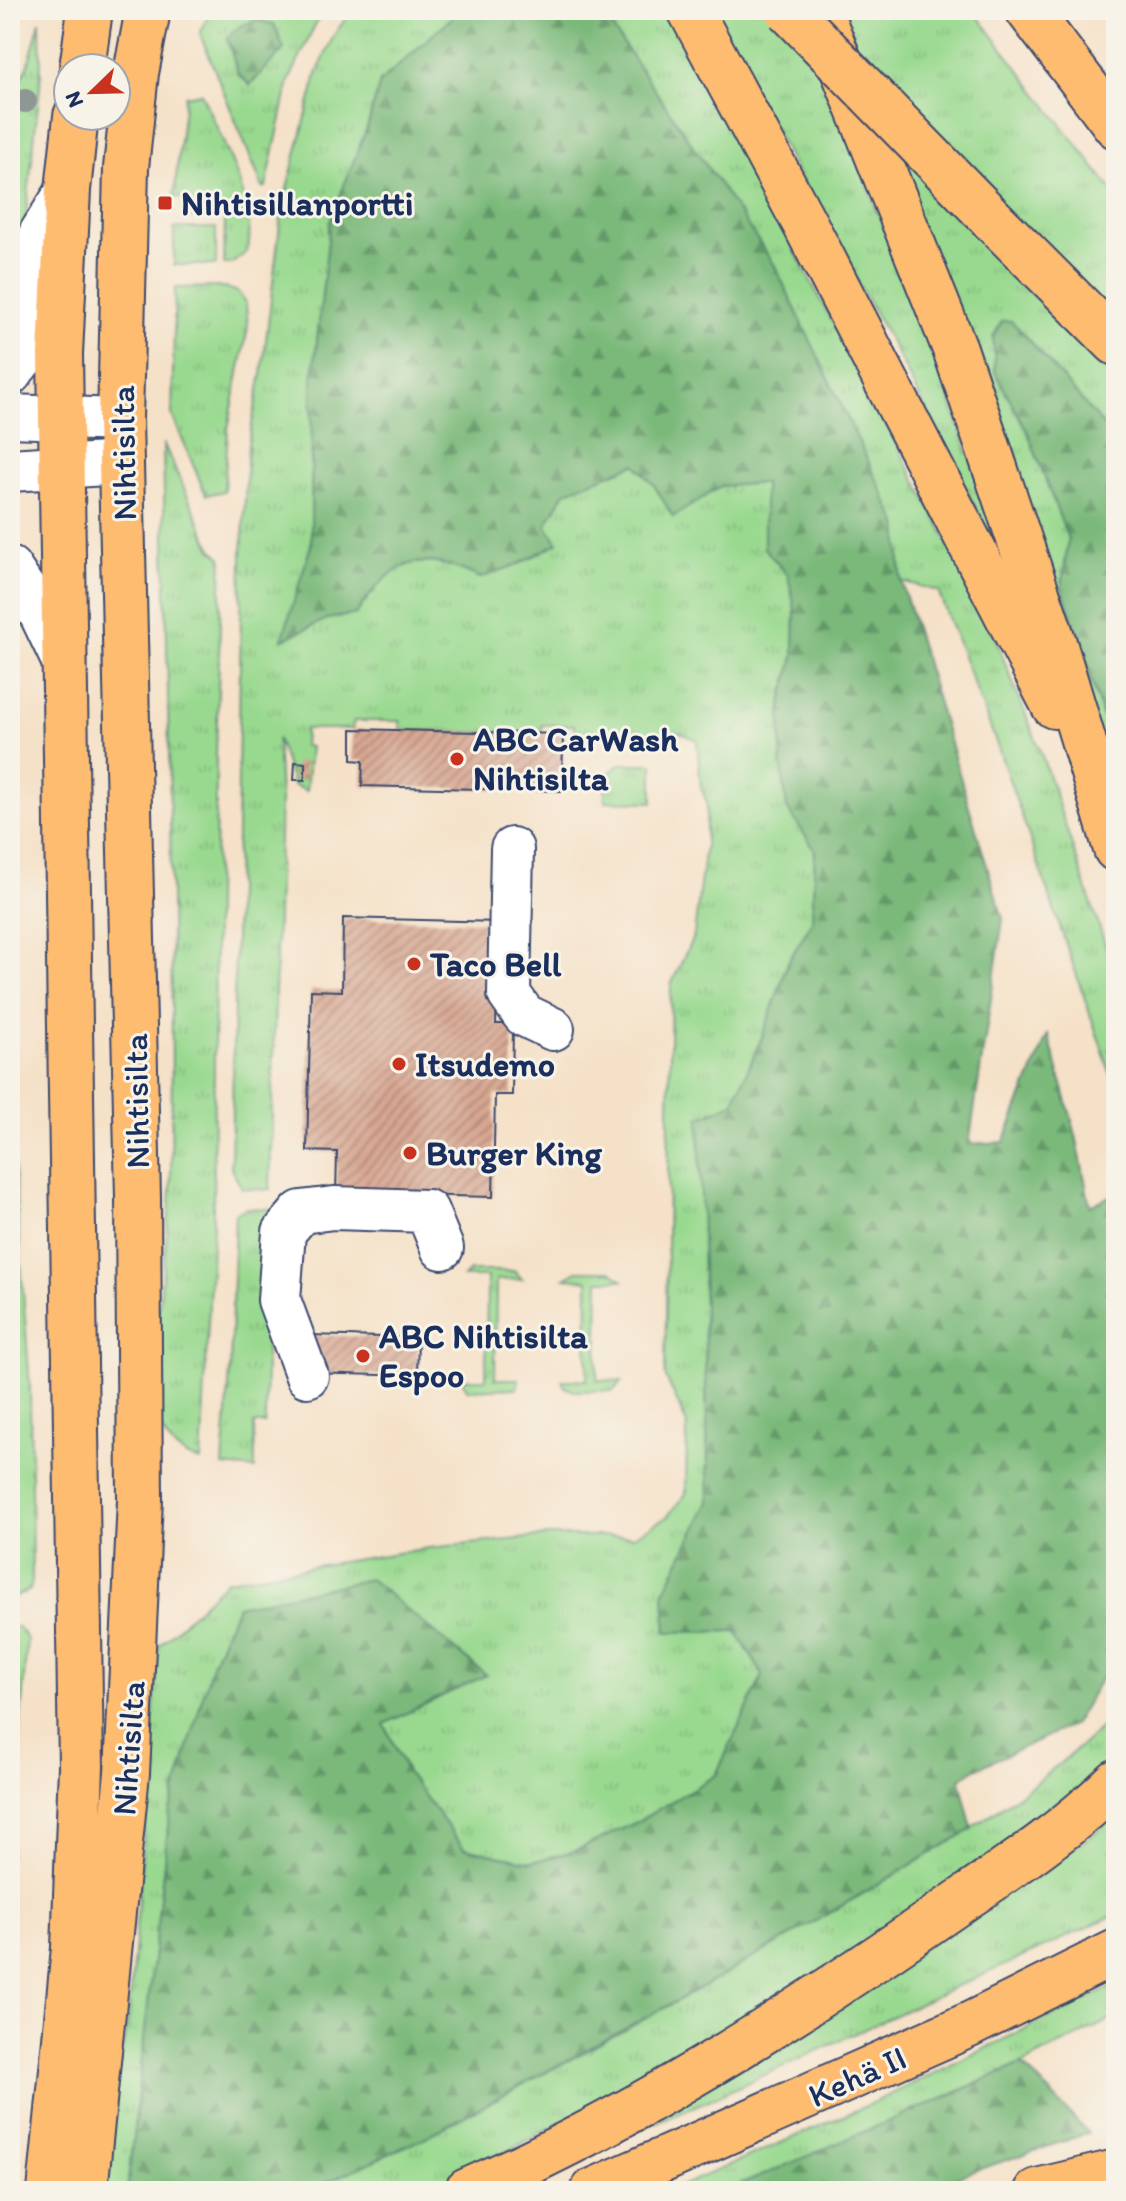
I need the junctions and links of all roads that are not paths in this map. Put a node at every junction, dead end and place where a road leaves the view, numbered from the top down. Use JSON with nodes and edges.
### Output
{"nodes":[{"id":1,"x":90,"y":10,"type":"edge"},
{"id":2,"x":148,"y":10,"type":"edge"},
{"id":3,"x":690,"y":10,"type":"edge"},
{"id":4,"x":788,"y":10,"type":"edge"},
{"id":5,"x":819,"y":10,"type":"edge"},
{"id":6,"x":1028,"y":10,"type":"edge"},
{"id":7,"x":84,"y":52,"type":"edge"},
{"id":8,"x":1116,"y":126,"type":"edge"},
{"id":9,"x":74,"y":132,"type":"edge"},
{"id":10,"x":68,"y":190,"type":"junction"},
{"id":11,"x":1116,"y":343,"type":"edge"},
{"id":12,"x":10,"y":374,"type":"edge"},
{"id":13,"x":10,"y":416,"type":"edge"},
{"id":14,"x":60,"y":418,"type":"junction"},
{"id":15,"x":120,"y":420,"type":"junction"},
{"id":16,"x":122,"y":463,"type":"junction"},
{"id":17,"x":61,"y":469,"type":"junction"},
{"id":18,"x":10,"y":470,"type":"edge"},
{"id":19,"x":10,"y":568,"type":"edge"},
{"id":20,"x":62,"y":659,"type":"junction"},
{"id":21,"x":1094,"y":783,"type":"junction"},
{"id":22,"x":512,"y":849,"type":"dead end"},
{"id":23,"x":1116,"y":849,"type":"edge"},
{"id":24,"x":553,"y":1029,"type":"dead end"},
{"id":25,"x":442,"y":1248,"type":"dead end"},
{"id":26,"x":307,"y":1376,"type":"dead end"},
{"id":27,"x":1116,"y":1782,"type":"edge"},
{"id":28,"x":1116,"y":1952,"type":"edge"},
{"id":29,"x":1116,"y":2172,"type":"edge"},
{"id":30,"x":50,"y":2191,"type":"edge"},
{"id":31,"x":85,"y":2191,"type":"edge"},
{"id":32,"x":467,"y":2191,"type":"edge"},
{"id":33,"x":593,"y":2191,"type":"edge"},
{"id":34,"x":1037,"y":2191,"type":"edge"}],
"edges":[{"from":1,"to":7,"type":"main road"},
{"from":2,"to":15,"type":"main road","name":"Nihtisilta"},
{"from":3,"to":21,"type":"main road"},
{"from":4,"to":11,"type":"main road","bridge":true},
{"from":5,"to":21,"type":"main road"},
{"from":6,"to":8,"type":"main road"},
{"from":9,"to":10,"type":"main road","name":"Nihtisilta"},
{"from":10,"to":12,"type":"street"},
{"from":10,"to":14,"type":"main road","name":"Nihtisilta"},
{"from":13,"to":14,"type":"street"},
{"from":14,"to":15,"type":"street"},
{"from":14,"to":17,"type":"main road","name":"Nihtisilta"},
{"from":15,"to":16,"type":"main road","name":"Nihtisilta"},
{"from":16,"to":17,"type":"street"},
{"from":16,"to":31,"type":"main road","name":"Nihtisilta"},
{"from":17,"to":18,"type":"street"},
{"from":17,"to":20,"type":"main road","name":"Nihtisilta"},
{"from":19,"to":20,"type":"street"},
{"from":20,"to":30,"type":"main road","name":"Nihtisilta"},
{"from":21,"to":23,"type":"main road"},
{"from":22,"to":24,"type":"street"},
{"from":25,"to":26,"type":"street"},
{"from":27,"to":32,"type":"main road"},
{"from":28,"to":33,"type":"main road","name":"Kehä II"},
{"from":29,"to":34,"type":"main road"}]}
